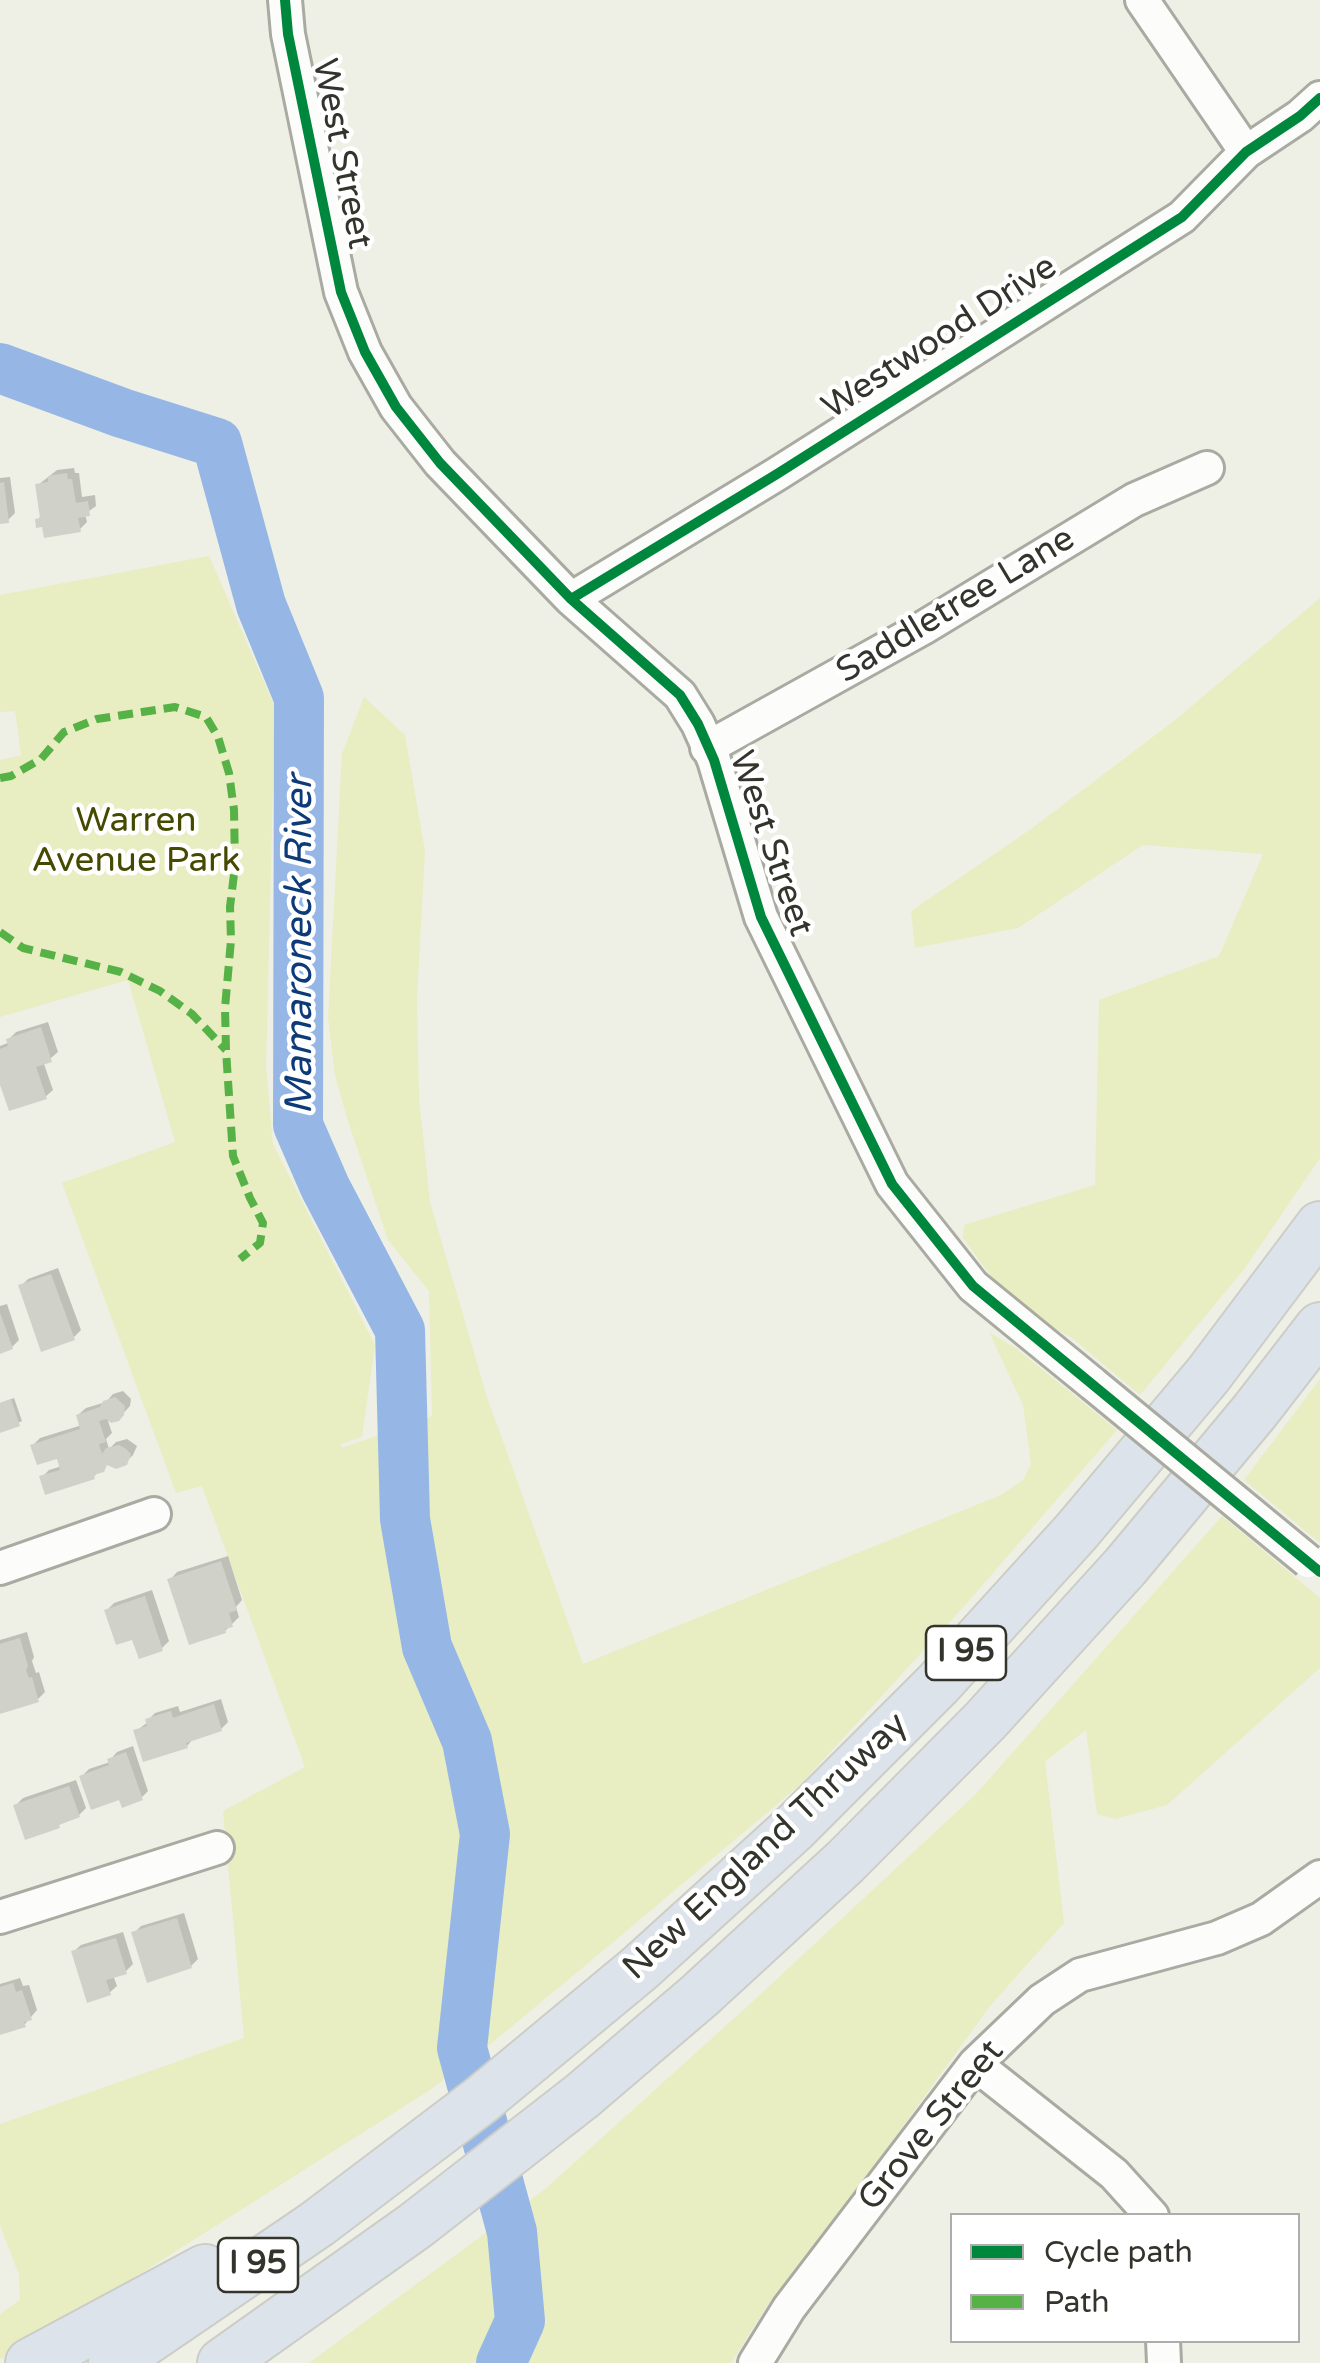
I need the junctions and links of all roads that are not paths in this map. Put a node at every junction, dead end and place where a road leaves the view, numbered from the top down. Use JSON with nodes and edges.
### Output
{"nodes":[{"id":1,"x":285,"y":0,"type":"edge"},
{"id":2,"x":1142,"y":0,"type":"edge"},
{"id":3,"x":1320,"y":98,"type":"edge"},
{"id":4,"x":1246,"y":152,"type":"junction"},
{"id":5,"x":1207,"y":468,"type":"dead end"},
{"id":6,"x":572,"y":599,"type":"junction"},
{"id":7,"x":707,"y":748,"type":"junction"},
{"id":8,"x":1320,"y":1226,"type":"edge"},
{"id":9,"x":1320,"y":1327,"type":"edge"},
{"id":10,"x":154,"y":1514,"type":"dead end"},
{"id":11,"x":1314,"y":1566,"type":"edge"},
{"id":12,"x":0,"y":1568,"type":"edge"},
{"id":13,"x":217,"y":1848,"type":"dead end"},
{"id":14,"x":1320,"y":1877,"type":"edge"},
{"id":15,"x":0,"y":1918,"type":"edge"},
{"id":16,"x":974,"y":2064,"type":"junction"},
{"id":17,"x":400,"y":2162,"type":"junction"},
{"id":18,"x":1149,"y":2213,"type":"edge"},
{"id":19,"x":30,"y":2363,"type":"edge"},
{"id":20,"x":112,"y":2363,"type":"edge"},
{"id":21,"x":222,"y":2363,"type":"edge"},
{"id":22,"x":756,"y":2363,"type":"edge"}],
"edges":[{"from":1,"to":6,"type":"street","name":"West Street"},
{"from":2,"to":4,"type":"street"},
{"from":3,"to":4,"type":"street","name":"Westwood Drive"},
{"from":4,"to":6,"type":"street","name":"Westwood Drive"},
{"from":5,"to":7,"type":"street","name":"Saddletree Lane"},
{"from":6,"to":7,"type":"street","name":"West Street"},
{"from":7,"to":11,"type":"street","name":"West Street","bridge":true},
{"from":8,"to":17,"type":"highway","name":"New England Thruway","number":"I 95"},
{"from":9,"to":21,"type":"highway","name":"New England Thruway","number":"I 95"},
{"from":10,"to":12,"type":"street"},
{"from":13,"to":15,"type":"street"},
{"from":14,"to":16,"type":"street","name":"Grove Street"},
{"from":16,"to":18,"type":"street"},
{"from":16,"to":22,"type":"street","name":"Grove Street"},
{"from":17,"to":19,"type":"highway"},
{"from":17,"to":20,"type":"highway","name":"New England Thruway","number":"I 95"}]}
